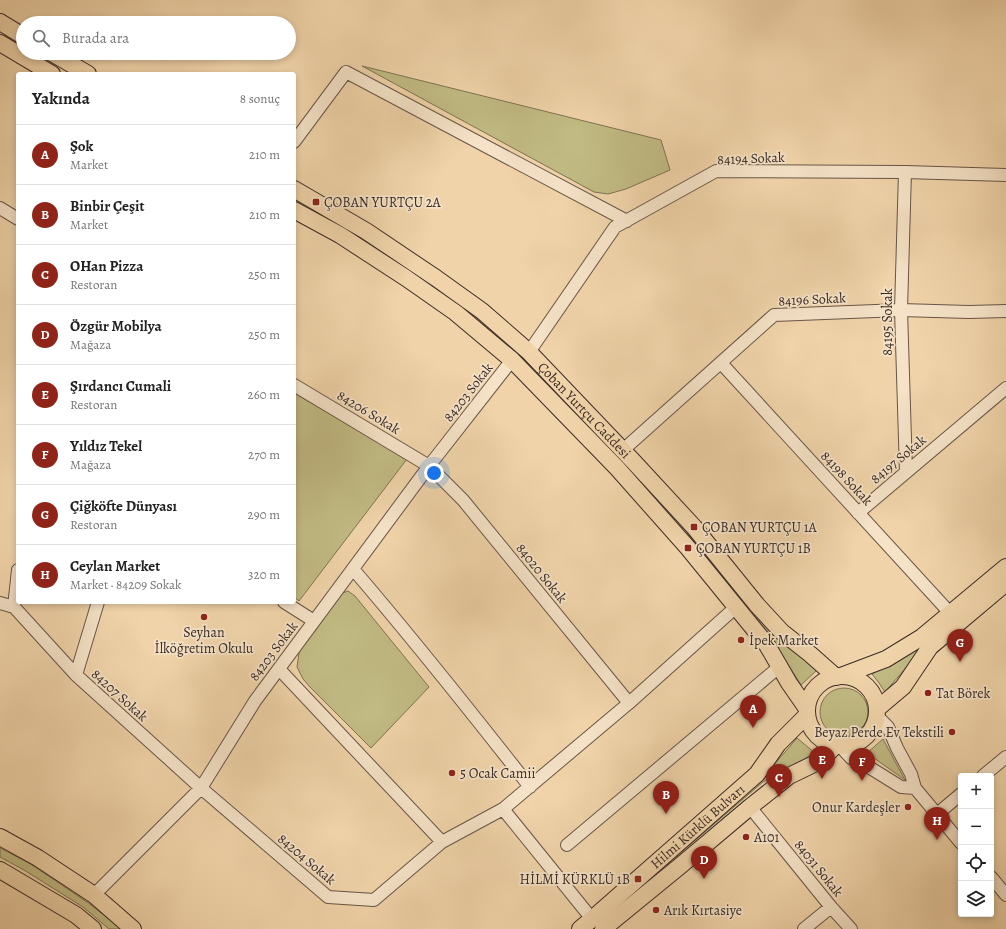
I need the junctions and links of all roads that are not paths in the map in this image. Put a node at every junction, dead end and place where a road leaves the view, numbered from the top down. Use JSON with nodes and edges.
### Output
{"nodes":[{"id":1,"x":0,"y":22,"type":"edge"},
{"id":2,"x":16,"y":32,"type":"edge"},
{"id":3,"x":0,"y":43,"type":"edge"},
{"id":4,"x":16,"y":53,"type":"edge"},
{"id":5,"x":29,"y":60,"type":"edge"},
{"id":6,"x":64,"y":60,"type":"edge"},
{"id":7,"x":49,"y":72,"type":"edge"},
{"id":8,"x":85,"y":72,"type":"edge"},
{"id":9,"x":296,"y":139,"type":"edge"},
{"id":10,"x":905,"y":172,"type":"junction"},
{"id":11,"x":1006,"y":175,"type":"edge"},
{"id":12,"x":296,"y":190,"type":"edge"},
{"id":13,"x":0,"y":208,"type":"edge"},
{"id":14,"x":296,"y":211,"type":"edge"},
{"id":15,"x":16,"y":218,"type":"edge"},
{"id":16,"x":627,"y":220,"type":"junction"},
{"id":17,"x":901,"y":310,"type":"junction"},
{"id":18,"x":1006,"y":311,"type":"edge"},
{"id":19,"x":529,"y":352,"type":"junction"},
{"id":20,"x":512,"y":360,"type":"junction"},
{"id":21,"x":720,"y":363,"type":"junction"},
{"id":22,"x":296,"y":385,"type":"edge"},
{"id":23,"x":1006,"y":388,"type":"edge"},
{"id":24,"x":623,"y":450,"type":"junction"},
{"id":25,"x":429,"y":466,"type":"junction"},
{"id":26,"x":906,"y":472,"type":"joint"},
{"id":27,"x":858,"y":513,"type":"junction"},
{"id":28,"x":1006,"y":567,"type":"edge"},
{"id":29,"x":353,"y":569,"type":"junction"},
{"id":30,"x":1006,"y":583,"type":"edge"},
{"id":31,"x":16,"y":588,"type":"edge"},
{"id":32,"x":0,"y":603,"type":"edge"},
{"id":33,"x":97,"y":604,"type":"edge"},
{"id":34,"x":287,"y":604,"type":"edge"},
{"id":35,"x":14,"y":607,"type":"junction"},
{"id":36,"x":736,"y":607,"type":"junction"},
{"id":37,"x":950,"y":613,"type":"junction"},
{"id":38,"x":314,"y":621,"type":"junction"},
{"id":39,"x":779,"y":667,"type":"junction"},
{"id":40,"x":278,"y":669,"type":"junction"},
{"id":41,"x":76,"y":675,"type":"junction"},
{"id":42,"x":839,"y":677,"type":"junction"},
{"id":43,"x":629,"y":703,"type":"junction"},
{"id":44,"x":807,"y":712,"type":"junction"},
{"id":45,"x":877,"y":713,"type":"junction"},
{"id":46,"x":837,"y":746,"type":"junction"},
{"id":47,"x":1006,"y":757,"type":"edge"},
{"id":48,"x":987,"y":773,"type":"edge"},
{"id":49,"x":530,"y":787,"type":"junction"},
{"id":50,"x":201,"y":788,"type":"junction"},
{"id":51,"x":915,"y":788,"type":"junction"},
{"id":52,"x":958,"y":796,"type":"edge"},
{"id":53,"x":750,"y":807,"type":"junction"},
{"id":54,"x":503,"y":809,"type":"junction"},
{"id":55,"x":937,"y":814,"type":"junction"},
{"id":56,"x":0,"y":837,"type":"edge"},
{"id":57,"x":958,"y":839,"type":"edge"},
{"id":58,"x":442,"y":842,"type":"junction"},
{"id":59,"x":567,"y":845,"type":"dead end"},
{"id":60,"x":0,"y":870,"type":"edge"},
{"id":61,"x":994,"y":881,"type":"edge"},
{"id":62,"x":94,"y":895,"type":"junction"},
{"id":63,"x":1006,"y":895,"type":"edge"},
{"id":64,"x":831,"y":907,"type":"junction"},
{"id":65,"x":606,"y":925,"type":"edge"},
{"id":66,"x":93,"y":929,"type":"edge"},
{"id":67,"x":133,"y":929,"type":"edge"},
{"id":68,"x":580,"y":929,"type":"edge"},
{"id":69,"x":804,"y":929,"type":"edge"},
{"id":70,"x":851,"y":929,"type":"edge"}],
"edges":[{"from":1,"to":2,"type":"main road"},
{"from":3,"to":4,"type":"main road"},
{"from":5,"to":7,"type":"main road"},
{"from":6,"to":8,"type":"main road"},
{"from":9,"to":16,"type":"street"},
{"from":10,"to":11,"type":"street","name":"84194 Sokak"},
{"from":10,"to":16,"type":"street","name":"84194 Sokak"},
{"from":10,"to":17,"type":"street","name":"84195 Sokak"},
{"from":12,"to":19,"type":"main road","name":"Çoban Yurtçu Caddesi"},
{"from":13,"to":15,"type":"street"},
{"from":14,"to":20,"type":"main road","name":"Çoban Yurtçu Caddesi"},
{"from":16,"to":19,"type":"street","name":"84194 Sokak"},
{"from":17,"to":18,"type":"street","name":"84196 Sokak"},
{"from":17,"to":21,"type":"street","name":"84196 Sokak"},
{"from":17,"to":26,"type":"street","name":"84195 Sokak"},
{"from":19,"to":24,"type":"main road","name":"Çoban Yurtçu Caddesi"},
{"from":20,"to":25,"type":"street","name":"84203 Sokak"},
{"from":20,"to":36,"type":"main road","name":"Çoban Yurtçu Caddesi"},
{"from":21,"to":24,"type":"street","name":"84196 Sokak"},
{"from":21,"to":27,"type":"street","name":"84198 Sokak"},
{"from":22,"to":25,"type":"street","name":"84206 Sokak"},
{"from":23,"to":27,"type":"street","name":"84197 Sokak"},
{"from":24,"to":42,"type":"main road","name":"Çoban Yurtçu Caddesi"},
{"from":25,"to":29,"type":"street","name":"84203 Sokak"},
{"from":25,"to":43,"type":"street","name":"84020 Sokak"},
{"from":26,"to":27,"type":"street","name":"84197 Sokak"},
{"from":27,"to":37,"type":"street","name":"84198 Sokak"},
{"from":28,"to":37,"type":"main road"},
{"from":29,"to":38,"type":"street","name":"84203 Sokak"},
{"from":29,"to":49,"type":"street"},
{"from":30,"to":45,"type":"main road"},
{"from":31,"to":35,"type":"street"},
{"from":32,"to":35,"type":"street"},
{"from":33,"to":41,"type":"street","name":"84207 Sokak"},
{"from":34,"to":38,"type":"street"},
{"from":35,"to":41,"type":"street"},
{"from":36,"to":39,"type":"main road","name":"Çoban Yurtçu Caddesi"},
{"from":36,"to":43,"type":"street","name":"84204 Sokak"},
{"from":37,"to":42,"type":"main road"},
{"from":38,"to":40,"type":"street","name":"84203 Sokak"},
{"from":39,"to":44,"type":"main road","name":"Çoban Yurtçu Caddesi"},
{"from":39,"to":59,"type":"street"},
{"from":40,"to":50,"type":"street","name":"84203 Sokak"},
{"from":40,"to":58,"type":"street"},
{"from":41,"to":50,"type":"street","name":"84207 Sokak"},
{"from":42,"to":44,"type":"main road"},
{"from":42,"to":45,"type":"main road"},
{"from":43,"to":49,"type":"street","name":"84204 Sokak"},
{"from":44,"to":46,"type":"main road"},
{"from":44,"to":65,"type":"main road","name":"Hilmi Kürklü Bulvarı"},
{"from":45,"to":46,"type":"main road"},
{"from":45,"to":51,"type":"street"},
{"from":46,"to":51,"type":"street"},
{"from":46,"to":53,"type":"main road","name":"Hilmi Kürklü Bulvarı"},
{"from":47,"to":48,"type":"street"},
{"from":49,"to":54,"type":"street","name":"84204 Sokak"},
{"from":50,"to":58,"type":"street","name":"84204 Sokak"},
{"from":50,"to":62,"type":"street","name":"84203 Sokak"},
{"from":51,"to":55,"type":"street"},
{"from":52,"to":55,"type":"street"},
{"from":53,"to":64,"type":"street","name":"84031 Sokak"},
{"from":53,"to":65,"type":"main road","name":"Hilmi Kürklü Bulvarı"},
{"from":54,"to":58,"type":"street","name":"84204 Sokak"},
{"from":54,"to":65,"type":"street"},
{"from":55,"to":57,"type":"street"},
{"from":56,"to":62,"type":"main road"},
{"from":60,"to":66,"type":"main road"},
{"from":61,"to":63,"type":"street"},
{"from":62,"to":67,"type":"main road"},
{"from":64,"to":69,"type":"street"},
{"from":64,"to":70,"type":"street","name":"84031 Sokak"},
{"from":65,"to":68,"type":"main road","name":"Hilmi Kürklü Bulvarı"}]}
